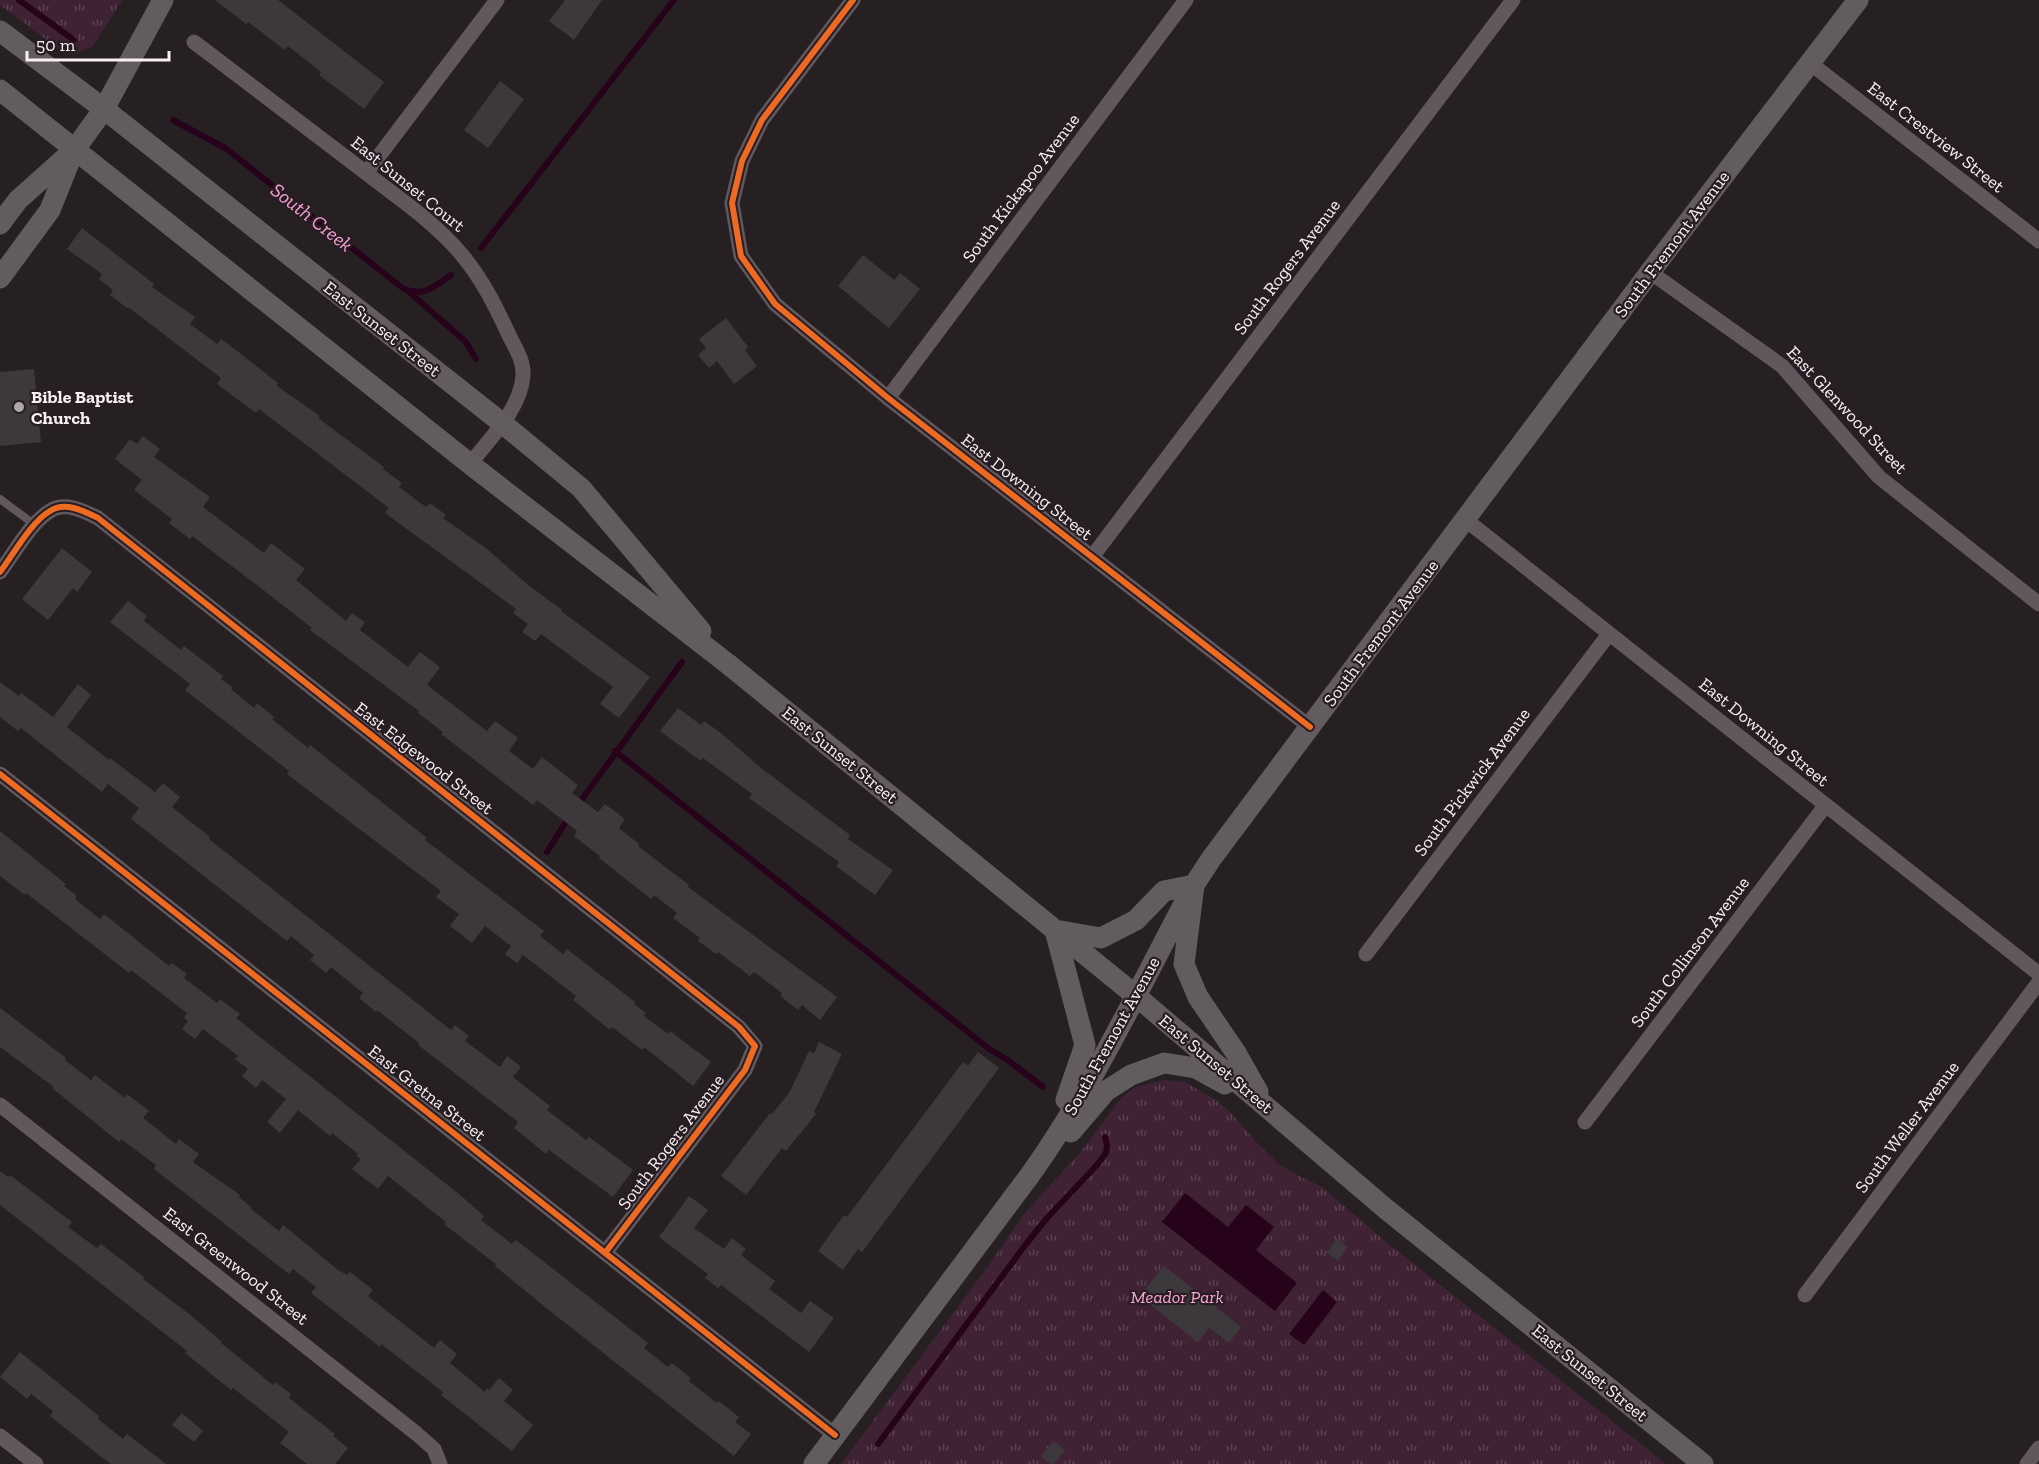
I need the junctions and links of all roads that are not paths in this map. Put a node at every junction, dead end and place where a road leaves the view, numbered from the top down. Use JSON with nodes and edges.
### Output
{"nodes":[{"id":1,"x":163,"y":0,"type":"edge"},
{"id":2,"x":498,"y":0,"type":"edge"},
{"id":3,"x":853,"y":0,"type":"edge"},
{"id":4,"x":1186,"y":0,"type":"edge"},
{"id":5,"x":1513,"y":0,"type":"edge"},
{"id":6,"x":1858,"y":0,"type":"edge"},
{"id":7,"x":0,"y":31,"type":"edge"},
{"id":8,"x":194,"y":42,"type":"dead end"},
{"id":9,"x":1810,"y":63,"type":"junction"},
{"id":10,"x":0,"y":90,"type":"edge"},
{"id":11,"x":104,"y":109,"type":"junction"},
{"id":12,"x":75,"y":149,"type":"junction"},
{"id":13,"x":366,"y":173,"type":"junction"},
{"id":14,"x":0,"y":224,"type":"edge"},
{"id":15,"x":2039,"y":241,"type":"edge"},
{"id":16,"x":1650,"y":272,"type":"junction"},
{"id":17,"x":0,"y":278,"type":"edge"},
{"id":18,"x":888,"y":399,"type":"junction"},
{"id":19,"x":502,"y":423,"type":"junction"},
{"id":20,"x":470,"y":464,"type":"junction"},
{"id":21,"x":0,"y":499,"type":"edge"},
{"id":22,"x":1466,"y":520,"type":"junction"},
{"id":23,"x":35,"y":525,"type":"junction"},
{"id":24,"x":1092,"y":557,"type":"junction"},
{"id":25,"x":0,"y":572,"type":"edge"},
{"id":26,"x":2039,"y":604,"type":"edge"},
{"id":27,"x":1609,"y":634,"type":"junction"},
{"id":28,"x":728,"y":664,"type":"junction"},
{"id":29,"x":1310,"y":727,"type":"junction"},
{"id":30,"x":0,"y":774,"type":"edge"},
{"id":31,"x":1826,"y":806,"type":"junction"},
{"id":32,"x":1194,"y":885,"type":"junction"},
{"id":33,"x":1055,"y":930,"type":"junction"},
{"id":34,"x":1366,"y":954,"type":"dead end"},
{"id":35,"x":2039,"y":974,"type":"edge"},
{"id":36,"x":2039,"y":982,"type":"edge"},
{"id":37,"x":1135,"y":995,"type":"junction"},
{"id":38,"x":755,"y":1046,"type":"joint"},
{"id":39,"x":0,"y":1105,"type":"edge"},
{"id":40,"x":1265,"y":1106,"type":"junction"},
{"id":41,"x":1585,"y":1122,"type":"dead end"},
{"id":42,"x":1048,"y":1149,"type":"junction"},
{"id":43,"x":605,"y":1253,"type":"junction"},
{"id":44,"x":1805,"y":1295,"type":"dead end"},
{"id":45,"x":0,"y":1436,"type":"edge"},
{"id":46,"x":835,"y":1436,"type":"junction"},
{"id":47,"x":2039,"y":1448,"type":"edge"},
{"id":48,"x":36,"y":1464,"type":"edge"},
{"id":49,"x":440,"y":1464,"type":"edge"},
{"id":50,"x":814,"y":1464,"type":"edge"},
{"id":51,"x":1703,"y":1464,"type":"edge"},
{"id":52,"x":2027,"y":1464,"type":"edge"}],
"edges":[{"from":1,"to":11,"type":"main road"},
{"from":2,"to":13,"type":"street"},
{"from":3,"to":18,"type":"street","name":"East Downing Street"},
{"from":4,"to":18,"type":"street","name":"South Kickapoo Avenue"},
{"from":5,"to":24,"type":"street","name":"South Rogers Avenue"},
{"from":6,"to":9,"type":"main road","name":"South Fremont Avenue"},
{"from":7,"to":11,"type":"main road","name":"East Sunset Street"},
{"from":8,"to":13,"type":"street","name":"East Sunset Court"},
{"from":9,"to":15,"type":"street","name":"East Crestview Street"},
{"from":9,"to":16,"type":"main road","name":"South Fremont Avenue"},
{"from":10,"to":12,"type":"main road","name":"East Sunset Street"},
{"from":11,"to":12,"type":"main road"},
{"from":11,"to":19,"type":"main road","name":"East Sunset Street"},
{"from":12,"to":14,"type":"main road"},
{"from":12,"to":17,"type":"main road"},
{"from":12,"to":20,"type":"main road","name":"East Sunset Street"},
{"from":13,"to":19,"type":"street","name":"East Sunset Court"},
{"from":16,"to":22,"type":"main road","name":"South Fremont Avenue"},
{"from":16,"to":26,"type":"street","name":"East Glenwood Street"},
{"from":18,"to":24,"type":"street","name":"East Downing Street"},
{"from":19,"to":20,"type":"street","name":"East Sunset Court"},
{"from":19,"to":28,"type":"main road","name":"East Sunset Street"},
{"from":20,"to":28,"type":"main road","name":"East Sunset Street"},
{"from":21,"to":23,"type":"lane"},
{"from":22,"to":27,"type":"street","name":"East Downing Street"},
{"from":22,"to":29,"type":"main road","name":"South Fremont Avenue"},
{"from":23,"to":25,"type":"street"},
{"from":23,"to":38,"type":"street","name":"East Edgewood Street"},
{"from":24,"to":29,"type":"street","name":"East Downing Street"},
{"from":27,"to":31,"type":"street","name":"East Downing Street"},
{"from":27,"to":34,"type":"street","name":"South Pickwick Avenue"},
{"from":28,"to":33,"type":"main road","name":"East Sunset Street"},
{"from":29,"to":32,"type":"main road","name":"South Fremont Avenue"},
{"from":30,"to":43,"type":"street","name":"East Gretna Street"},
{"from":31,"to":35,"type":"street","name":"East Downing Street"},
{"from":31,"to":41,"type":"street","name":"South Collinson Avenue"},
{"from":32,"to":33,"type":"main road"},
{"from":32,"to":37,"type":"main road","name":"South Fremont Avenue"},
{"from":32,"to":40,"type":"main road"},
{"from":33,"to":37,"type":"main road","name":"East Sunset Street"},
{"from":33,"to":42,"type":"main road"},
{"from":36,"to":44,"type":"street","name":"South Weller Avenue"},
{"from":37,"to":40,"type":"main road","name":"East Sunset Street"},
{"from":37,"to":42,"type":"main road","name":"South Fremont Avenue"},
{"from":38,"to":43,"type":"street","name":"South Rogers Avenue"},
{"from":39,"to":49,"type":"street","name":"East Greenwood Street"},
{"from":40,"to":42,"type":"main road"},
{"from":40,"to":51,"type":"main road","name":"East Sunset Street"},
{"from":42,"to":46,"type":"main road","name":"South Fremont Avenue"},
{"from":43,"to":46,"type":"street","name":"East Gretna Street"},
{"from":45,"to":48,"type":"street"},
{"from":46,"to":50,"type":"main road","name":"South Fremont Avenue"},
{"from":47,"to":52,"type":"street"}]}
